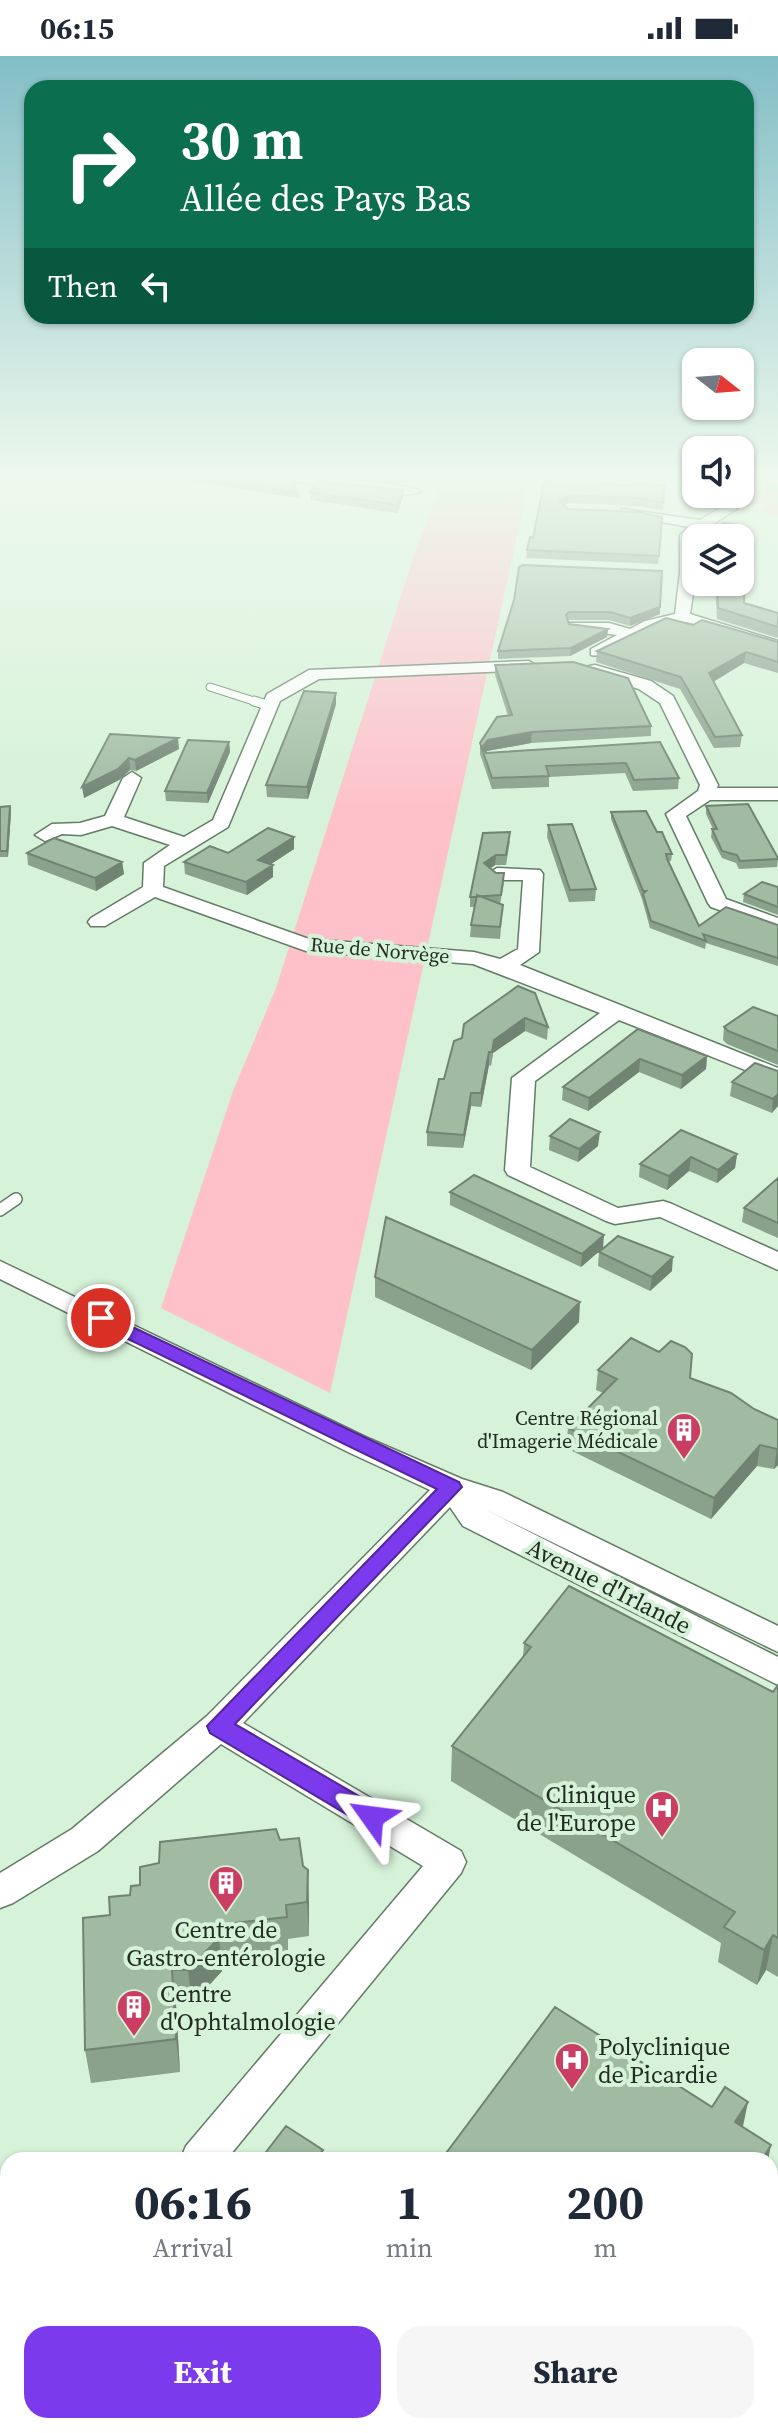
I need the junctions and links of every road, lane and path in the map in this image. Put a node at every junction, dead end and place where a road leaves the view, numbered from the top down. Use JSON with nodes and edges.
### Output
{"nodes":[{"id":1,"x":681,"y":585,"type":"edge"},
{"id":2,"x":682,"y":617,"type":"junction"},
{"id":3,"x":575,"y":626,"type":"edge"},
{"id":4,"x":632,"y":634,"type":"junction"},
{"id":5,"x":778,"y":646,"type":"edge"},
{"id":6,"x":543,"y":665,"type":"edge"},
{"id":7,"x":210,"y":687,"type":"dead end"},
{"id":8,"x":270,"y":706,"type":"junction"},
{"id":9,"x":132,"y":778,"type":"dead end"},
{"id":10,"x":706,"y":794,"type":"junction"},
{"id":11,"x":778,"y":794,"type":"edge"},
{"id":12,"x":113,"y":820,"type":"junction"},
{"id":13,"x":45,"y":835,"type":"dead end"},
{"id":14,"x":185,"y":844,"type":"junction"},
{"id":15,"x":497,"y":874,"type":"edge"},
{"id":16,"x":153,"y":890,"type":"junction"},
{"id":17,"x":98,"y":922,"type":"dead end"},
{"id":18,"x":778,"y":925,"type":"edge"},
{"id":19,"x":503,"y":966,"type":"junction"},
{"id":20,"x":617,"y":1011,"type":"junction"},
{"id":21,"x":778,"y":1076,"type":"edge"},
{"id":22,"x":16,"y":1199,"type":"dead end"},
{"id":23,"x":0,"y":1210,"type":"edge"},
{"id":24,"x":778,"y":1262,"type":"edge"},
{"id":25,"x":0,"y":1269,"type":"edge"},
{"id":26,"x":451,"y":1487,"type":"junction"},
{"id":27,"x":771,"y":1646,"type":"edge"},
{"id":28,"x":219,"y":1726,"type":"junction"},
{"id":29,"x":0,"y":1892,"type":"edge"},
{"id":30,"x":207,"y":2152,"type":"edge"}],
"edges":[{"from":1,"to":2,"type":"street"},
{"from":2,"to":4,"type":"street"},
{"from":2,"to":5,"type":"street"},
{"from":3,"to":4,"type":"street"},
{"from":4,"to":10,"type":"street"},
{"from":6,"to":8,"type":"street"},
{"from":7,"to":8,"type":"lane"},
{"from":8,"to":14,"type":"street"},
{"from":9,"to":12,"type":"street"},
{"from":10,"to":11,"type":"street"},
{"from":10,"to":18,"type":"street"},
{"from":12,"to":13,"type":"street"},
{"from":12,"to":14,"type":"street"},
{"from":14,"to":16,"type":"street"},
{"from":15,"to":19,"type":"street"},
{"from":16,"to":17,"type":"street"},
{"from":16,"to":19,"type":"street","name":"Rue de Norvège"},
{"from":19,"to":20,"type":"street","name":"Rue de Norvège"},
{"from":20,"to":21,"type":"street","name":"Rue de Norvège"},
{"from":20,"to":24,"type":"street"},
{"from":22,"to":23,"type":"lane"},
{"from":25,"to":26,"type":"street","name":"Avenue d'Irlande"},
{"from":26,"to":27,"type":"street","name":"Avenue d'Irlande"},
{"from":26,"to":28,"type":"street"},
{"from":28,"to":29,"type":"street"},
{"from":28,"to":30,"type":"street"}]}
